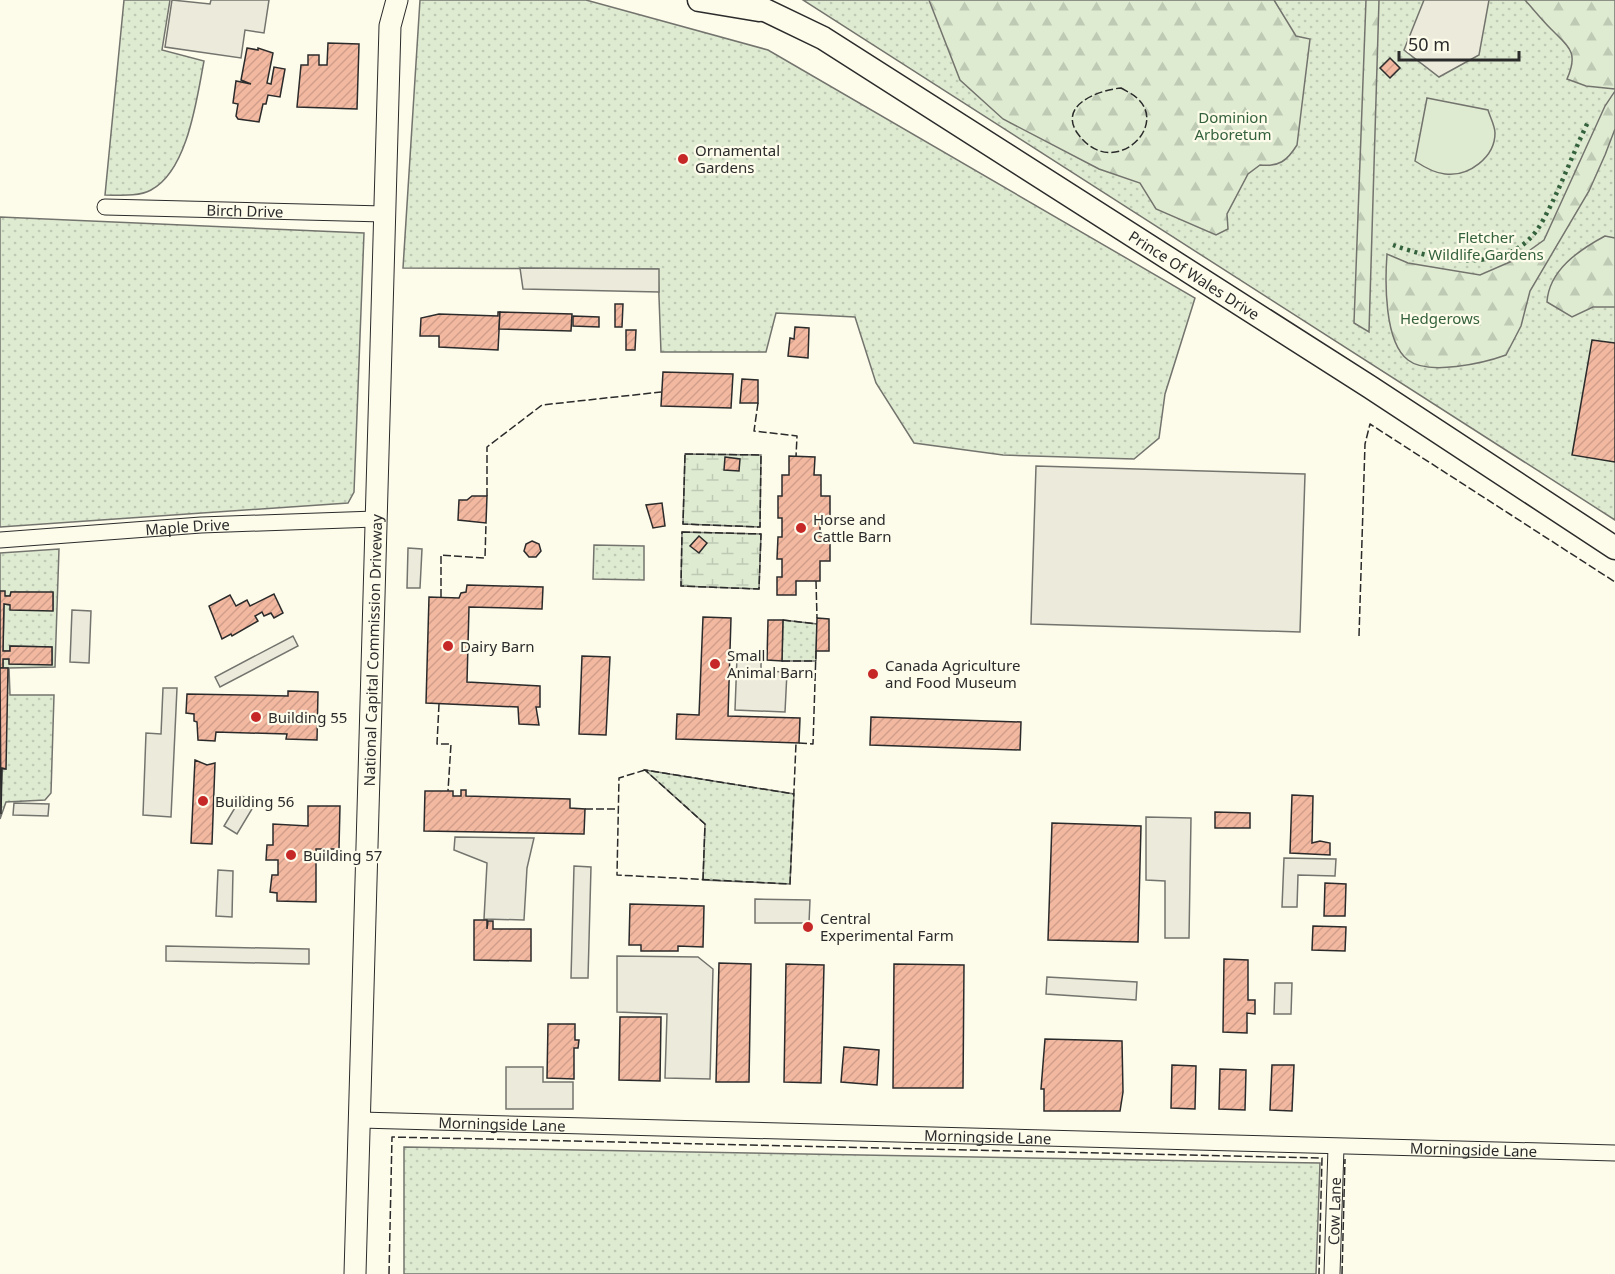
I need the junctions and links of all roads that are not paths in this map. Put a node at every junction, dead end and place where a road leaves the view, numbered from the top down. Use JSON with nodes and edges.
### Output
{"nodes":[{"id":1,"x":380,"y":0,"type":"edge"},
{"id":2,"x":397,"y":0,"type":"edge"},
{"id":3,"x":699,"y":0,"type":"edge"},
{"id":4,"x":744,"y":0,"type":"edge"},
{"id":5,"x":768,"y":12,"type":"junction"},
{"id":6,"x":390,"y":26,"type":"junction"},
{"id":7,"x":105,"y":207,"type":"dead end"},
{"id":8,"x":384,"y":214,"type":"junction"},
{"id":9,"x":375,"y":519,"type":"junction"},
{"id":10,"x":0,"y":540,"type":"edge"},
{"id":11,"x":1615,"y":548,"type":"edge"},
{"id":12,"x":360,"y":1120,"type":"junction"},
{"id":13,"x":1336,"y":1147,"type":"junction"},
{"id":14,"x":1615,"y":1153,"type":"edge"},
{"id":15,"x":355,"y":1274,"type":"edge"},
{"id":16,"x":1332,"y":1274,"type":"edge"}],
"edges":[{"from":1,"to":6,"type":"street","name":"National Capital Commission Driveway"},
{"from":2,"to":6,"type":"street","name":"National Capital Commission Driveway"},
{"from":3,"to":5,"type":"main road","name":"Prince Of Wales Drive"},
{"from":4,"to":5,"type":"main road","name":"Prince Of Wales Drive"},
{"from":5,"to":11,"type":"main road","name":"Prince Of Wales Drive"},
{"from":6,"to":8,"type":"street","name":"National Capital Commission Driveway"},
{"from":7,"to":8,"type":"street","name":"Birch Drive"},
{"from":8,"to":9,"type":"street","name":"National Capital Commission Driveway"},
{"from":9,"to":10,"type":"street","name":"Maple Drive"},
{"from":9,"to":12,"type":"street","name":"National Capital Commission Driveway"},
{"from":12,"to":13,"type":"street","name":"Morningside Lane"},
{"from":12,"to":15,"type":"street","name":"National Capital Commission Driveway"},
{"from":13,"to":14,"type":"street","name":"Morningside Lane"},
{"from":13,"to":16,"type":"street","name":"Cow Lane"}]}
